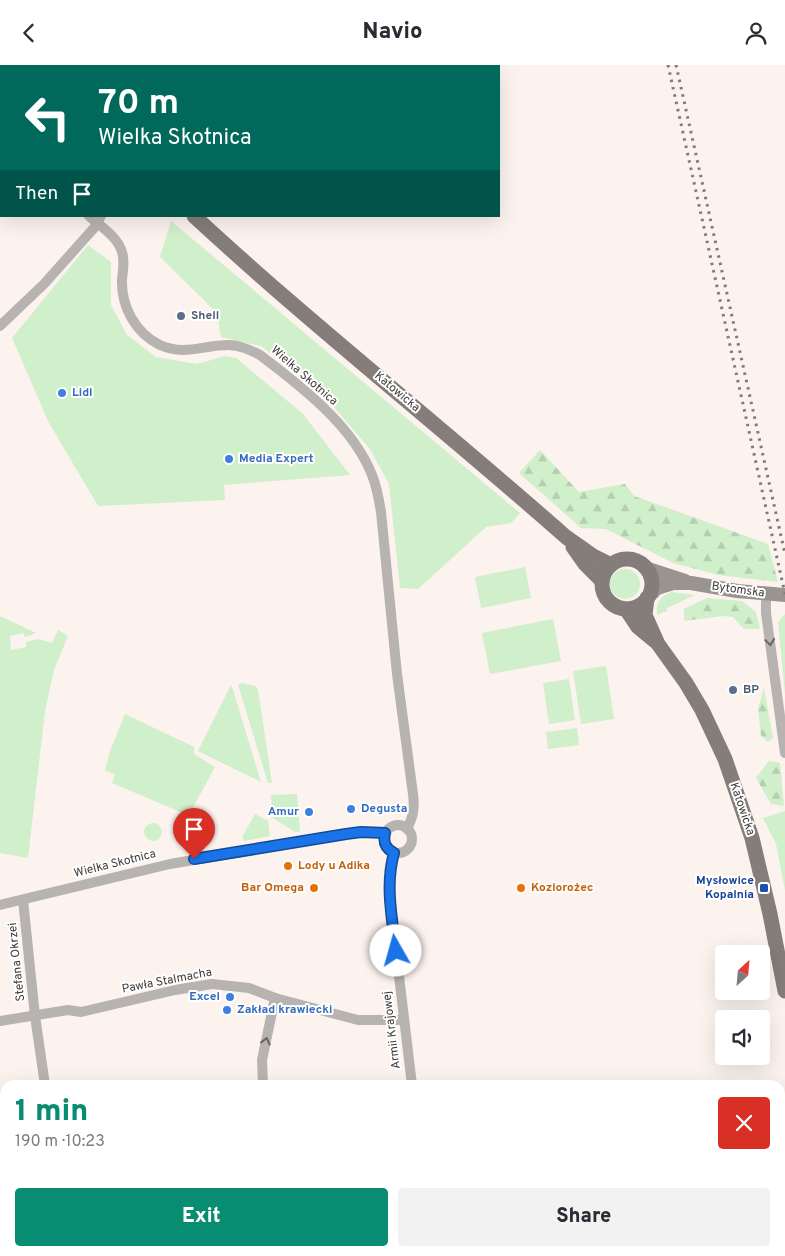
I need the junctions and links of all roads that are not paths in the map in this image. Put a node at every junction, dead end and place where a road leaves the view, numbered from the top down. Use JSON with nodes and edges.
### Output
{"nodes":[{"id":1,"x":183,"y":217,"type":"edge"},
{"id":2,"x":195,"y":217,"type":"edge"},
{"id":3,"x":99,"y":220,"type":"edge"},
{"id":4,"x":228,"y":247,"type":"junction"},
{"id":5,"x":0,"y":326,"type":"edge"},
{"id":6,"x":566,"y":537,"type":"junction"},
{"id":7,"x":611,"y":565,"type":"junction"},
{"id":8,"x":645,"y":568,"type":"junction"},
{"id":9,"x":602,"y":581,"type":"junction"},
{"id":10,"x":691,"y":583,"type":"junction"},
{"id":11,"x":766,"y":594,"type":"junction"},
{"id":12,"x":785,"y":595,"type":"edge"},
{"id":13,"x":647,"y":598,"type":"junction"},
{"id":14,"x":626,"y":609,"type":"junction"},
{"id":15,"x":658,"y":643,"type":"junction"},
{"id":16,"x":784,"y":749,"type":"edge"},
{"id":17,"x":407,"y":829,"type":"junction"},
{"id":18,"x":385,"y":833,"type":"junction"},
{"id":19,"x":394,"y":853,"type":"junction"},
{"id":20,"x":23,"y":900,"type":"junction"},
{"id":21,"x":0,"y":905,"type":"edge"},
{"id":22,"x":785,"y":991,"type":"edge"},
{"id":23,"x":275,"y":998,"type":"junction"},
{"id":24,"x":35,"y":1016,"type":"junction"},
{"id":25,"x":404,"y":1020,"type":"junction"},
{"id":26,"x":0,"y":1021,"type":"edge"},
{"id":27,"x":44,"y":1080,"type":"edge"},
{"id":28,"x":263,"y":1080,"type":"edge"},
{"id":29,"x":411,"y":1080,"type":"edge"}],
"edges":[{"from":1,"to":4,"type":"main road","name":"Katowicka"},
{"from":2,"to":4,"type":"main road","name":"Katowicka"},
{"from":3,"to":5,"type":"street"},
{"from":3,"to":17,"type":"street","name":"Wielka Skotnica"},
{"from":4,"to":6,"type":"main road","name":"Katowicka"},
{"from":6,"to":7,"type":"main road","name":"Katowicka"},
{"from":6,"to":9,"type":"main road","name":"Katowicka"},
{"from":7,"to":8,"type":"main road"},
{"from":7,"to":9,"type":"main road"},
{"from":8,"to":10,"type":"street","name":"Bytomska"},
{"from":8,"to":13,"type":"main road"},
{"from":9,"to":14,"type":"main road"},
{"from":10,"to":11,"type":"street","name":"Bytomska"},
{"from":10,"to":13,"type":"street","name":"Bytomska"},
{"from":11,"to":12,"type":"street","name":"Bytomska"},
{"from":11,"to":16,"type":"street","one_way":true},
{"from":13,"to":14,"type":"main road"},
{"from":13,"to":15,"type":"main road","name":"Katowicka"},
{"from":14,"to":15,"type":"main road","name":"Katowicka"},
{"from":15,"to":22,"type":"main road","name":"Katowicka"},
{"from":17,"to":18,"type":"street"},
{"from":17,"to":19,"type":"street"},
{"from":18,"to":19,"type":"street"},
{"from":18,"to":20,"type":"street","name":"Wielka Skotnica"},
{"from":19,"to":25,"type":"street","name":"Armii Krajowej"},
{"from":20,"to":21,"type":"street","name":"Wielka Skotnica"},
{"from":20,"to":24,"type":"street","name":"Stefana Okrzei"},
{"from":23,"to":24,"type":"street","name":"Pawła Stalmacha"},
{"from":23,"to":25,"type":"street","name":"Pawła Stalmacha"},
{"from":28,"to":23,"type":"street","one_way":true},
{"from":24,"to":26,"type":"street","name":"Stefana Okrzei"},
{"from":24,"to":27,"type":"street"},
{"from":25,"to":29,"type":"street","name":"Armii Krajowej"}]}
